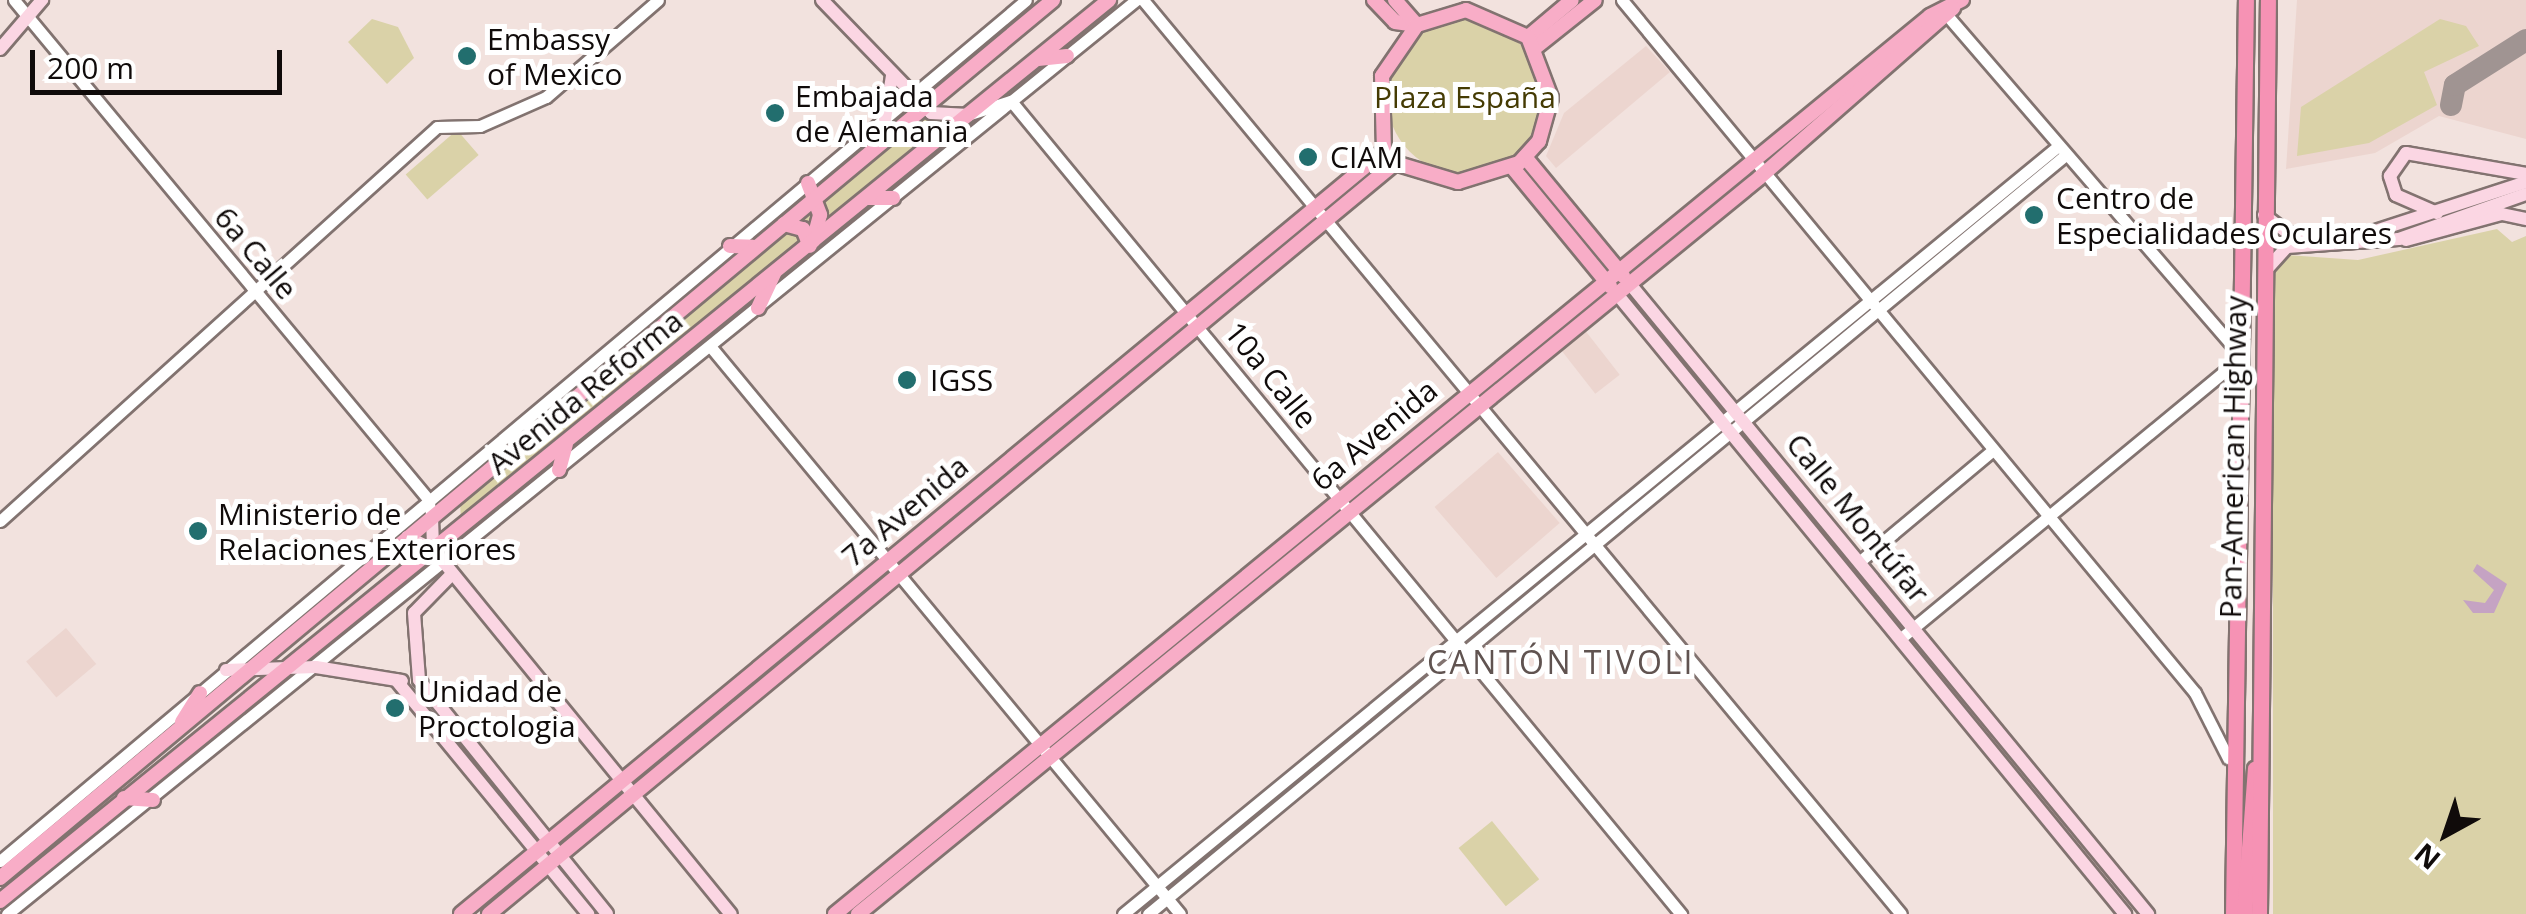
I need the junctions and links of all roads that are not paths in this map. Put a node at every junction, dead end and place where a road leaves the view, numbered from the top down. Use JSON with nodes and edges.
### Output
{"nodes":[{"id":1,"x":14,"y":0,"type":"edge"},
{"id":2,"x":42,"y":0,"type":"edge"},
{"id":3,"x":658,"y":0,"type":"edge"},
{"id":4,"x":822,"y":0,"type":"edge"},
{"id":5,"x":1026,"y":0,"type":"edge"},
{"id":6,"x":1053,"y":0,"type":"edge"},
{"id":7,"x":1109,"y":0,"type":"edge"},
{"id":8,"x":1140,"y":0,"type":"edge"},
{"id":9,"x":1374,"y":0,"type":"edge"},
{"id":10,"x":1395,"y":0,"type":"edge"},
{"id":11,"x":1572,"y":0,"type":"edge"},
{"id":12,"x":1595,"y":0,"type":"edge"},
{"id":13,"x":1622,"y":0,"type":"edge"},
{"id":14,"x":2246,"y":0,"type":"edge"},
{"id":15,"x":2268,"y":0,"type":"edge"},
{"id":16,"x":1948,"y":5,"type":"edge"},
{"id":17,"x":28,"y":16,"type":"junction"},
{"id":18,"x":1417,"y":25,"type":"junction"},
{"id":19,"x":1532,"y":42,"type":"junction"},
{"id":20,"x":0,"y":49,"type":"edge"},
{"id":21,"x":1067,"y":56,"type":"junction"},
{"id":22,"x":1037,"y":60,"type":"junction"},
{"id":23,"x":891,"y":74,"type":"junction"},
{"id":24,"x":918,"y":102,"type":"junction"},
{"id":25,"x":1011,"y":102,"type":"junction"},
{"id":26,"x":970,"y":115,"type":"junction"},
{"id":27,"x":885,"y":119,"type":"junction"},
{"id":28,"x":2060,"y":153,"type":"junction"},
{"id":29,"x":1755,"y":160,"type":"junction"},
{"id":30,"x":1519,"y":163,"type":"junction"},
{"id":31,"x":2487,"y":164,"type":"junction"},
{"id":32,"x":1766,"y":173,"type":"junction"},
{"id":33,"x":2526,"y":174,"type":"edge"},
{"id":34,"x":2520,"y":182,"type":"edge"},
{"id":35,"x":812,"y":190,"type":"junction"},
{"id":36,"x":2526,"y":194,"type":"edge"},
{"id":37,"x":867,"y":198,"type":"junction"},
{"id":38,"x":893,"y":198,"type":"junction"},
{"id":39,"x":1316,"y":208,"type":"junction"},
{"id":40,"x":2262,"y":213,"type":"junction"},
{"id":41,"x":2440,"y":213,"type":"junction"},
{"id":42,"x":2526,"y":219,"type":"edge"},
{"id":43,"x":1326,"y":221,"type":"junction"},
{"id":44,"x":784,"y":224,"type":"junction"},
{"id":45,"x":2399,"y":239,"type":"junction"},
{"id":46,"x":730,"y":246,"type":"junction"},
{"id":47,"x":810,"y":246,"type":"junction"},
{"id":48,"x":755,"y":247,"type":"junction"},
{"id":49,"x":774,"y":274,"type":"junction"},
{"id":50,"x":1612,"y":275,"type":"junction"},
{"id":51,"x":2263,"y":276,"type":"junction"},
{"id":52,"x":1630,"y":284,"type":"junction"},
{"id":53,"x":254,"y":290,"type":"junction"},
{"id":54,"x":1617,"y":294,"type":"junction"},
{"id":55,"x":1870,"y":299,"type":"junction"},
{"id":56,"x":664,"y":304,"type":"junction"},
{"id":57,"x":758,"y":308,"type":"junction"},
{"id":58,"x":1880,"y":312,"type":"junction"},
{"id":59,"x":1188,"y":313,"type":"junction"},
{"id":60,"x":1200,"y":328,"type":"junction"},
{"id":61,"x":658,"y":329,"type":"junction"},
{"id":62,"x":710,"y":346,"type":"junction"},
{"id":63,"x":2242,"y":357,"type":"junction"},
{"id":64,"x":1468,"y":392,"type":"junction"},
{"id":65,"x":1478,"y":406,"type":"junction"},
{"id":66,"x":1734,"y":410,"type":"junction"},
{"id":67,"x":596,"y":420,"type":"junction"},
{"id":68,"x":1743,"y":422,"type":"junction"},
{"id":69,"x":614,"y":425,"type":"junction"},
{"id":70,"x":1726,"y":426,"type":"junction"},
{"id":71,"x":566,"y":444,"type":"junction"},
{"id":72,"x":1993,"y":450,"type":"junction"},
{"id":73,"x":487,"y":452,"type":"junction"},
{"id":74,"x":559,"y":470,"type":"junction"},
{"id":75,"x":482,"y":476,"type":"junction"},
{"id":76,"x":1340,"y":498,"type":"junction"},
{"id":77,"x":428,"y":499,"type":"junction"},
{"id":78,"x":1351,"y":512,"type":"junction"},
{"id":79,"x":2048,"y":516,"type":"junction"},
{"id":80,"x":432,"y":518,"type":"junction"},
{"id":81,"x":0,"y":521,"type":"edge"},
{"id":82,"x":1584,"y":533,"type":"junction"},
{"id":83,"x":407,"y":538,"type":"junction"},
{"id":84,"x":1594,"y":545,"type":"junction"},
{"id":85,"x":433,"y":549,"type":"junction"},
{"id":86,"x":888,"y":560,"type":"junction"},
{"id":87,"x":1859,"y":562,"type":"junction"},
{"id":88,"x":448,"y":569,"type":"junction"},
{"id":89,"x":899,"y":573,"type":"junction"},
{"id":90,"x":1913,"y":628,"type":"junction"},
{"id":91,"x":1900,"y":638,"type":"junction"},
{"id":92,"x":1456,"y":639,"type":"junction"},
{"id":93,"x":1466,"y":651,"type":"junction"},
{"id":94,"x":316,"y":666,"type":"junction"},
{"id":95,"x":283,"y":668,"type":"junction"},
{"id":96,"x":253,"y":669,"type":"junction"},
{"id":97,"x":226,"y":670,"type":"junction"},
{"id":98,"x":396,"y":680,"type":"junction"},
{"id":99,"x":200,"y":692,"type":"junction"},
{"id":100,"x":425,"y":692,"type":"junction"},
{"id":101,"x":2196,"y":693,"type":"junction"},
{"id":102,"x":2238,"y":706,"type":"junction"},
{"id":103,"x":174,"y":736,"type":"junction"},
{"id":104,"x":1039,"y":745,"type":"junction"},
{"id":105,"x":1319,"y":752,"type":"junction"},
{"id":106,"x":1049,"y":757,"type":"junction"},
{"id":107,"x":1329,"y":764,"type":"junction"},
{"id":108,"x":2256,"y":764,"type":"junction"},
{"id":109,"x":2236,"y":786,"type":"junction"},
{"id":110,"x":627,"y":787,"type":"junction"},
{"id":111,"x":124,"y":798,"type":"junction"},
{"id":112,"x":153,"y":800,"type":"junction"},
{"id":113,"x":543,"y":848,"type":"junction"},
{"id":114,"x":554,"y":860,"type":"junction"},
{"id":115,"x":0,"y":861,"type":"edge"},
{"id":116,"x":0,"y":878,"type":"edge"},
{"id":117,"x":1156,"y":886,"type":"junction"},
{"id":118,"x":1167,"y":898,"type":"junction"},
{"id":119,"x":0,"y":901,"type":"edge"},
{"id":120,"x":1138,"y":901,"type":"junction"},
{"id":121,"x":7,"y":914,"type":"edge"},
{"id":122,"x":461,"y":914,"type":"edge"},
{"id":123,"x":489,"y":914,"type":"edge"},
{"id":124,"x":588,"y":914,"type":"edge"},
{"id":125,"x":607,"y":914,"type":"edge"},
{"id":126,"x":732,"y":914,"type":"edge"},
{"id":127,"x":836,"y":914,"type":"edge"},
{"id":128,"x":858,"y":914,"type":"edge"},
{"id":129,"x":1122,"y":914,"type":"edge"},
{"id":130,"x":1149,"y":914,"type":"edge"},
{"id":131,"x":1180,"y":914,"type":"edge"},
{"id":132,"x":1681,"y":914,"type":"edge"},
{"id":133,"x":1901,"y":914,"type":"edge"},
{"id":134,"x":2125,"y":914,"type":"edge"},
{"id":135,"x":2148,"y":914,"type":"edge"},
{"id":136,"x":2233,"y":914,"type":"edge"},
{"id":137,"x":2244,"y":914,"type":"edge"},
{"id":138,"x":2259,"y":914,"type":"edge"}],
"edges":[{"from":1,"to":17,"type":"street","name":"6a Calle"},
{"from":2,"to":17,"type":"main road"},
{"from":3,"to":53,"type":"street"},
{"from":4,"to":23,"type":"main road"},
{"from":5,"to":24,"type":"street"},
{"from":6,"to":24,"type":"main road","name":"Avenida Reforma"},
{"from":7,"to":22,"type":"main road","name":"Avenida Reforma"},
{"from":8,"to":21,"type":"street"},
{"from":8,"to":39,"type":"street"},
{"from":9,"to":18,"type":"main road"},
{"from":10,"to":18,"type":"main road"},
{"from":11,"to":19,"type":"main road"},
{"from":12,"to":19,"type":"main road"},
{"from":13,"to":29,"type":"street"},
{"from":14,"to":63,"type":"highway","name":"Pan-American Highway"},
{"from":15,"to":40,"type":"highway","name":"Pan-American Highway"},
{"from":16,"to":28,"type":"street"},
{"from":16,"to":29,"type":"main road","name":"6a Avenida"},
{"from":16,"to":32,"type":"main road","name":"6a Avenida"},
{"from":17,"to":20,"type":"main road"},
{"from":17,"to":53,"type":"street","name":"6a Calle"},
{"from":18,"to":19,"type":"main road"},
{"from":18,"to":39,"type":"main road","name":"7a Avenida"},
{"from":19,"to":30,"type":"main road"},
{"from":21,"to":22,"type":"main road"},
{"from":21,"to":25,"type":"street"},
{"from":22,"to":26,"type":"main road","name":"Avenida Reforma"},
{"from":23,"to":24,"type":"main road"},
{"from":23,"to":27,"type":"main road"},
{"from":24,"to":26,"type":"main road"},
{"from":24,"to":27,"type":"street"},
{"from":24,"to":35,"type":"main road","name":"Avenida Reforma"},
{"from":25,"to":26,"type":"street"},
{"from":25,"to":38,"type":"street"},
{"from":25,"to":59,"type":"street","name":"10a Calle"},
{"from":26,"to":37,"type":"main road","name":"Avenida Reforma"},
{"from":27,"to":35,"type":"street"},
{"from":28,"to":55,"type":"street"},
{"from":28,"to":58,"type":"street"},
{"from":28,"to":63,"type":"street"},
{"from":29,"to":32,"type":"street"},
{"from":29,"to":50,"type":"main road","name":"6a Avenida"},
{"from":30,"to":43,"type":"main road","name":"7a Avenida"},
{"from":30,"to":50,"type":"main road","name":"Calle Montúfar"},
{"from":31,"to":33,"type":"main road"},
{"from":31,"to":34,"type":"main road"},
{"from":31,"to":41,"type":"main road"},
{"from":32,"to":52,"type":"main road","name":"6a Avenida"},
{"from":32,"to":55,"type":"street"},
{"from":34,"to":41,"type":"main road"},
{"from":35,"to":44,"type":"main road","name":"Avenida Reforma"},
{"from":35,"to":46,"type":"street"},
{"from":35,"to":47,"type":"main road"},
{"from":36,"to":45,"type":"main road"},
{"from":37,"to":38,"type":"main road"},
{"from":37,"to":47,"type":"main road","name":"Avenida Reforma"},
{"from":38,"to":57,"type":"street"},
{"from":39,"to":43,"type":"street"},
{"from":39,"to":59,"type":"main road","name":"7a Avenida"},
{"from":40,"to":41,"type":"main road"},
{"from":40,"to":51,"type":"highway","name":"Pan-American Highway"},
{"from":42,"to":45,"type":"main road"},
{"from":43,"to":60,"type":"main road","name":"7a Avenida"},
{"from":43,"to":64,"type":"street"},
{"from":44,"to":47,"type":"main road"},
{"from":44,"to":48,"type":"main road","name":"Avenida Reforma"},
{"from":45,"to":51,"type":"main road"},
{"from":46,"to":48,"type":"main road"},
{"from":46,"to":56,"type":"street"},
{"from":47,"to":49,"type":"main road","name":"Avenida Reforma"},
{"from":48,"to":61,"type":"main road","name":"Avenida Reforma"},
{"from":49,"to":57,"type":"main road"},
{"from":49,"to":67,"type":"main road","name":"Avenida Reforma"},
{"from":50,"to":52,"type":"main road","name":"Calle Montúfar"},
{"from":50,"to":54,"type":"main road","name":"Calle Montúfar"},
{"from":50,"to":64,"type":"main road","name":"6a Avenida"},
{"from":51,"to":108,"type":"highway","name":"Pan-American Highway"},
{"from":52,"to":54,"type":"main road","name":"6a Avenida"},
{"from":52,"to":66,"type":"main road","name":"Calle Montúfar"},
{"from":53,"to":77,"type":"street","name":"6a Calle"},
{"from":53,"to":81,"type":"street"},
{"from":54,"to":65,"type":"main road","name":"6a Avenida"},
{"from":54,"to":70,"type":"main road","name":"Calle Montúfar"},
{"from":55,"to":58,"type":"street"},
{"from":55,"to":66,"type":"street"},
{"from":56,"to":61,"type":"main road"},
{"from":56,"to":73,"type":"street"},
{"from":57,"to":62,"type":"street"},
{"from":58,"to":68,"type":"street"},
{"from":58,"to":72,"type":"street"},
{"from":59,"to":60,"type":"street","name":"10a Calle"},
{"from":59,"to":86,"type":"main road","name":"7a Avenida"},
{"from":60,"to":76,"type":"street","name":"10a Calle"},
{"from":60,"to":89,"type":"main road","name":"7a Avenida"},
{"from":61,"to":75,"type":"main road","name":"Avenida Reforma"},
{"from":62,"to":69,"type":"street"},
{"from":62,"to":86,"type":"street"},
{"from":63,"to":79,"type":"street"},
{"from":63,"to":102,"type":"highway","name":"Pan-American Highway"},
{"from":64,"to":65,"type":"street"},
{"from":64,"to":76,"type":"main road","name":"6a Avenida"},
{"from":65,"to":78,"type":"main road","name":"6a Avenida"},
{"from":65,"to":82,"type":"street"},
{"from":66,"to":68,"type":"main road","name":"Calle Montúfar"},
{"from":66,"to":70,"type":"street"},
{"from":67,"to":69,"type":"main road"},
{"from":67,"to":71,"type":"main road","name":"Avenida Reforma"},
{"from":68,"to":70,"type":"street"},
{"from":68,"to":87,"type":"main road","name":"Calle Montúfar"},
{"from":69,"to":74,"type":"street"},
{"from":70,"to":82,"type":"street"},
{"from":70,"to":84,"type":"street"},
{"from":70,"to":91,"type":"main road","name":"Calle Montúfar"},
{"from":71,"to":74,"type":"main road"},
{"from":71,"to":85,"type":"main road","name":"Avenida Reforma"},
{"from":72,"to":79,"type":"street"},
{"from":72,"to":87,"type":"street"},
{"from":73,"to":75,"type":"main road"},
{"from":73,"to":77,"type":"street"},
{"from":74,"to":88,"type":"street"},
{"from":75,"to":80,"type":"main road","name":"Avenida Reforma"},
{"from":76,"to":78,"type":"street","name":"10a Calle"},
{"from":76,"to":104,"type":"main road","name":"6a Avenida"},
{"from":77,"to":80,"type":"street","name":"6a Calle"},
{"from":77,"to":97,"type":"street"},
{"from":78,"to":92,"type":"street","name":"10a Calle"},
{"from":78,"to":106,"type":"main road","name":"6a Avenida"},
{"from":79,"to":90,"type":"street"},
{"from":79,"to":101,"type":"street"},
{"from":80,"to":83,"type":"main road","name":"Avenida Reforma"},
{"from":80,"to":85,"type":"main road","name":"6a Calle"},
{"from":82,"to":84,"type":"street"},
{"from":82,"to":92,"type":"street"},
{"from":83,"to":85,"type":"main road"},
{"from":83,"to":96,"type":"main road","name":"Avenida Reforma"},
{"from":84,"to":93,"type":"street"},
{"from":84,"to":133,"type":"street"},
{"from":85,"to":88,"type":"main road"},
{"from":85,"to":95,"type":"main road","name":"Avenida Reforma"},
{"from":86,"to":89,"type":"street"},
{"from":86,"to":110,"type":"main road","name":"7a Avenida"},
{"from":87,"to":90,"type":"main road","name":"Calle Montúfar"},
{"from":88,"to":94,"type":"street"},
{"from":88,"to":100,"type":"main road"},
{"from":88,"to":110,"type":"main road"},
{"from":89,"to":104,"type":"street"},
{"from":89,"to":110,"type":"main road","name":"7a Avenida"},
{"from":90,"to":91,"type":"street"},
{"from":90,"to":135,"type":"main road","name":"Calle Montúfar"},
{"from":91,"to":134,"type":"main road","name":"Calle Montúfar"},
{"from":92,"to":93,"type":"street","name":"10a Calle"},
{"from":92,"to":105,"type":"street"},
{"from":93,"to":107,"type":"street"},
{"from":93,"to":132,"type":"street","name":"10a Calle"},
{"from":94,"to":95,"type":"main road"},
{"from":94,"to":98,"type":"main road"},
{"from":94,"to":112,"type":"street"},
{"from":95,"to":96,"type":"main road"},
{"from":95,"to":111,"type":"main road","name":"Avenida Reforma"},
{"from":96,"to":97,"type":"main road"},
{"from":96,"to":103,"type":"main road","name":"Avenida Reforma"},
{"from":97,"to":99,"type":"street"},
{"from":98,"to":100,"type":"main road"},
{"from":98,"to":113,"type":"main road"},
{"from":99,"to":103,"type":"main road"},
{"from":99,"to":115,"type":"street"},
{"from":100,"to":113,"type":"main road"},
{"from":101,"to":102,"type":"street"},
{"from":101,"to":109,"type":"street"},
{"from":102,"to":109,"type":"highway","name":"Pan-American Highway"},
{"from":103,"to":116,"type":"main road","name":"Avenida Reforma"},
{"from":104,"to":106,"type":"street"},
{"from":104,"to":127,"type":"main road","name":"6a Avenida"},
{"from":105,"to":107,"type":"street"},
{"from":105,"to":117,"type":"street"},
{"from":106,"to":117,"type":"street"},
{"from":106,"to":128,"type":"main road","name":"6a Avenida"},
{"from":107,"to":118,"type":"street"},
{"from":108,"to":137,"type":"highway"},
{"from":108,"to":138,"type":"highway","name":"Pan-American Highway"},
{"from":109,"to":136,"type":"highway","name":"Pan-American Highway"},
{"from":110,"to":113,"type":"main road","name":"7a Avenida"},
{"from":110,"to":114,"type":"main road","name":"7a Avenida"},
{"from":110,"to":126,"type":"main road"},
{"from":111,"to":112,"type":"main road"},
{"from":111,"to":119,"type":"main road","name":"Avenida Reforma"},
{"from":112,"to":121,"type":"street"},
{"from":113,"to":114,"type":"main road"},
{"from":113,"to":122,"type":"main road","name":"7a Avenida"},
{"from":114,"to":123,"type":"main road","name":"7a Avenida"},
{"from":114,"to":124,"type":"main road"},
{"from":114,"to":125,"type":"main road"},
{"from":117,"to":118,"type":"street"},
{"from":117,"to":120,"type":"street"},
{"from":118,"to":130,"type":"street"},
{"from":118,"to":131,"type":"street"},
{"from":120,"to":129,"type":"street"},
{"from":120,"to":130,"type":"street"}]}
